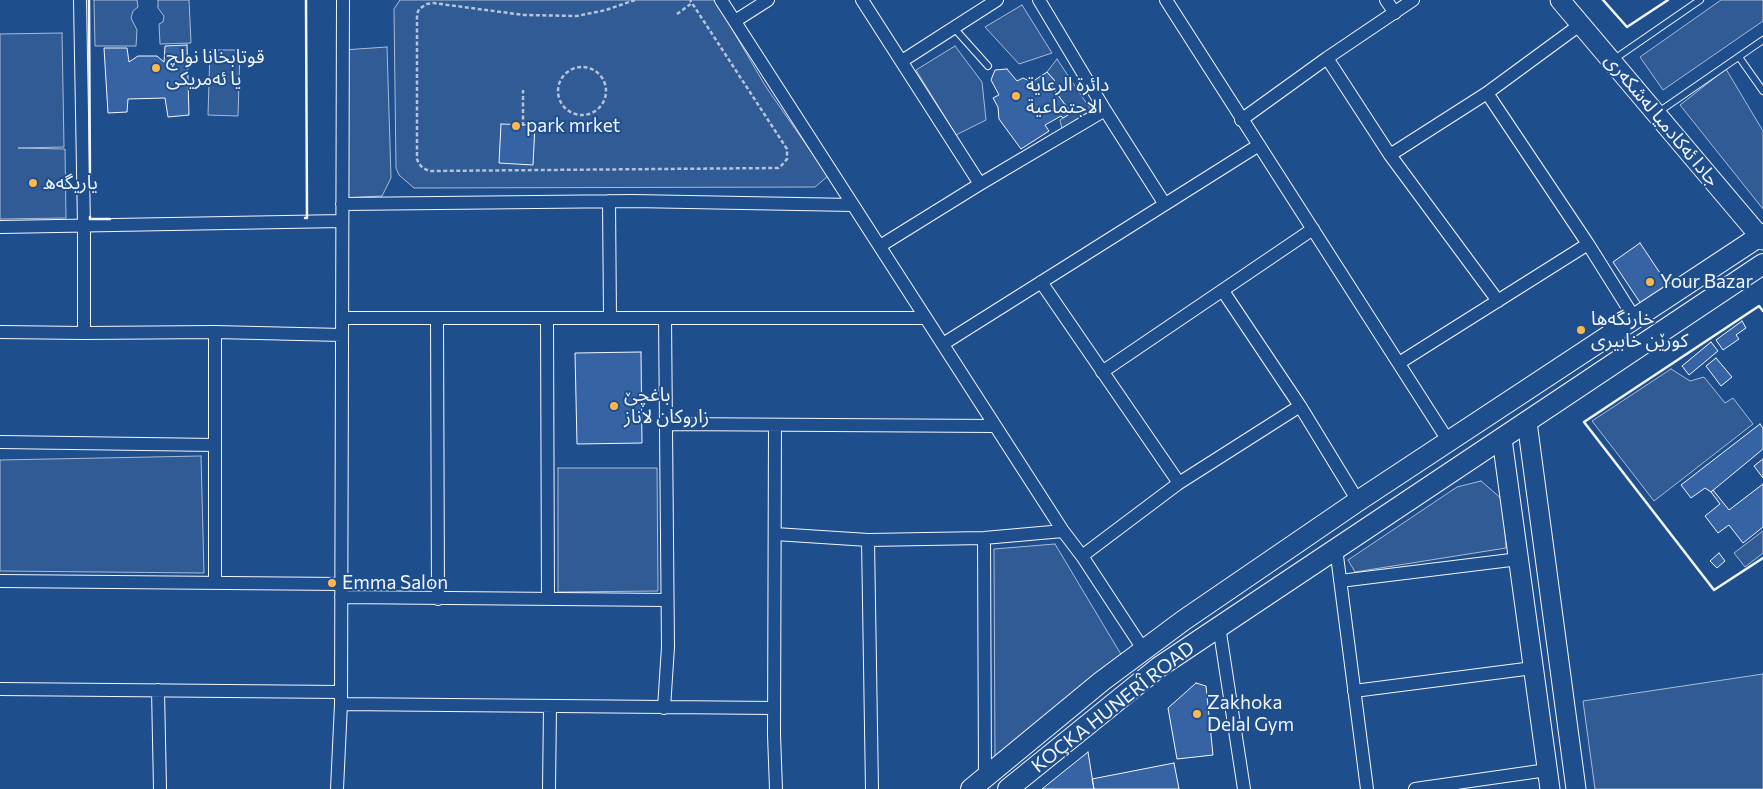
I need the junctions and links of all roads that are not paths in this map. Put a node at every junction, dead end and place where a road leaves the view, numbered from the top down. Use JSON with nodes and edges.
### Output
{"nodes":[{"id":1,"x":80,"y":0,"type":"edge"},
{"id":2,"x":343,"y":0,"type":"edge"},
{"id":3,"x":721,"y":0,"type":"edge"},
{"id":4,"x":768,"y":0,"type":"edge"},
{"id":5,"x":862,"y":0,"type":"edge"},
{"id":6,"x":997,"y":0,"type":"edge"},
{"id":7,"x":1039,"y":0,"type":"edge"},
{"id":8,"x":1166,"y":0,"type":"edge"},
{"id":9,"x":1386,"y":0,"type":"edge"},
{"id":10,"x":1413,"y":0,"type":"edge"},
{"id":11,"x":1560,"y":0,"type":"edge"},
{"id":12,"x":1700,"y":0,"type":"edge"},
{"id":13,"x":1395,"y":13,"type":"junction"},
{"id":14,"x":734,"y":21,"type":"junction"},
{"id":15,"x":1581,"y":24,"type":"junction"},
{"id":16,"x":954,"y":28,"type":"junction"},
{"id":17,"x":1763,"y":40,"type":"edge"},
{"id":18,"x":1739,"y":57,"type":"junction"},
{"id":19,"x":1327,"y":58,"type":"junction"},
{"id":20,"x":1612,"y":61,"type":"junction"},
{"id":21,"x":902,"y":62,"type":"junction"},
{"id":22,"x":988,"y":66,"type":"dead end"},
{"id":23,"x":1763,"y":91,"type":"edge"},
{"id":24,"x":1487,"y":93,"type":"junction"},
{"id":25,"x":1105,"y":110,"type":"junction"},
{"id":26,"x":1656,"y":114,"type":"junction"},
{"id":27,"x":1241,"y":120,"type":"junction"},
{"id":28,"x":1259,"y":145,"type":"junction"},
{"id":29,"x":1390,"y":155,"type":"junction"},
{"id":30,"x":980,"y":184,"type":"junction"},
{"id":31,"x":609,"y":201,"type":"junction"},
{"id":32,"x":1164,"y":203,"type":"junction"},
{"id":33,"x":342,"y":204,"type":"junction"},
{"id":34,"x":853,"y":205,"type":"junction"},
{"id":35,"x":342,"y":221,"type":"junction"},
{"id":36,"x":84,"y":226,"type":"junction"},
{"id":37,"x":0,"y":227,"type":"edge"},
{"id":38,"x":1313,"y":228,"type":"junction"},
{"id":39,"x":1762,"y":237,"type":"edge"},
{"id":40,"x":1588,"y":244,"type":"junction"},
{"id":41,"x":880,"y":246,"type":"junction"},
{"id":42,"x":1763,"y":264,"type":"edge"},
{"id":43,"x":1041,"y":282,"type":"junction"},
{"id":44,"x":1223,"y":290,"type":"junction"},
{"id":45,"x":1498,"y":301,"type":"junction"},
{"id":46,"x":342,"y":318,"type":"junction"},
{"id":47,"x":437,"y":318,"type":"junction"},
{"id":48,"x":547,"y":318,"type":"junction"},
{"id":49,"x":610,"y":318,"type":"junction"},
{"id":50,"x":665,"y":318,"type":"junction"},
{"id":51,"x":926,"y":318,"type":"junction"},
{"id":52,"x":1635,"y":319,"type":"junction"},
{"id":53,"x":0,"y":332,"type":"edge"},
{"id":54,"x":215,"y":332,"type":"junction"},
{"id":55,"x":84,"y":333,"type":"junction"},
{"id":56,"x":342,"y":335,"type":"junction"},
{"id":57,"x":942,"y":344,"type":"junction"},
{"id":58,"x":1399,"y":363,"type":"junction"},
{"id":59,"x":1102,"y":372,"type":"junction"},
{"id":60,"x":1300,"y":406,"type":"junction"},
{"id":61,"x":1527,"y":422,"type":"junction"},
{"id":62,"x":666,"y":424,"type":"junction"},
{"id":63,"x":775,"y":426,"type":"junction"},
{"id":64,"x":995,"y":426,"type":"junction"},
{"id":65,"x":1502,"y":440,"type":"junction"},
{"id":66,"x":0,"y":442,"type":"edge"},
{"id":67,"x":1449,"y":442,"type":"junction"},
{"id":68,"x":215,"y":445,"type":"junction"},
{"id":69,"x":1179,"y":483,"type":"junction"},
{"id":70,"x":1358,"y":501,"type":"junction"},
{"id":71,"x":1063,"y":531,"type":"junction"},
{"id":72,"x":775,"y":534,"type":"junction"},
{"id":73,"x":984,"y":538,"type":"junction"},
{"id":74,"x":868,"y":540,"type":"junction"},
{"id":75,"x":1336,"y":548,"type":"junction"},
{"id":76,"x":1082,"y":556,"type":"junction"},
{"id":77,"x":1519,"y":559,"type":"junction"},
{"id":78,"x":0,"y":581,"type":"edge"},
{"id":79,"x":1340,"y":581,"type":"junction"},
{"id":80,"x":215,"y":583,"type":"junction"},
{"id":81,"x":341,"y":584,"type":"junction"},
{"id":82,"x":341,"y":598,"type":"junction"},
{"id":83,"x":438,"y":599,"type":"junction"},
{"id":84,"x":548,"y":600,"type":"junction"},
{"id":85,"x":667,"y":600,"type":"junction"},
{"id":86,"x":1219,"y":626,"type":"junction"},
{"id":87,"x":1143,"y":649,"type":"junction"},
{"id":88,"x":1533,"y":668,"type":"junction"},
{"id":89,"x":0,"y":689,"type":"edge"},
{"id":90,"x":158,"y":690,"type":"junction"},
{"id":91,"x":1354,"y":691,"type":"junction"},
{"id":92,"x":341,"y":698,"type":"junction"},
{"id":93,"x":550,"y":707,"type":"junction"},
{"id":94,"x":664,"y":708,"type":"junction"},
{"id":95,"x":774,"y":708,"type":"junction"},
{"id":96,"x":1547,"y":770,"type":"junction"},
{"id":97,"x":978,"y":784,"type":"edge"},
{"id":98,"x":160,"y":789,"type":"edge"},
{"id":99,"x":337,"y":789,"type":"edge"},
{"id":100,"x":549,"y":789,"type":"edge"},
{"id":101,"x":776,"y":789,"type":"edge"},
{"id":102,"x":872,"y":789,"type":"edge"},
{"id":103,"x":1008,"y":789,"type":"edge"},
{"id":104,"x":1244,"y":789,"type":"edge"},
{"id":105,"x":1367,"y":789,"type":"edge"},
{"id":106,"x":1415,"y":789,"type":"edge"},
{"id":107,"x":1550,"y":789,"type":"edge"},
{"id":108,"x":1576,"y":789,"type":"edge"}],
"edges":[{"from":1,"to":36,"type":"street"},
{"from":2,"to":33,"type":"street"},
{"from":3,"to":14,"type":"street"},
{"from":4,"to":14,"type":"street"},
{"from":5,"to":21,"type":"street"},
{"from":6,"to":16,"type":"street"},
{"from":7,"to":25,"type":"street"},
{"from":8,"to":27,"type":"street"},
{"from":9,"to":13,"type":"street"},
{"from":10,"to":13,"type":"street"},
{"from":11,"to":15,"type":"main road","name":"جادا ئه‌كادميا له‌شكه‌رى"},
{"from":12,"to":20,"type":"lane"},
{"from":13,"to":19,"type":"street"},
{"from":14,"to":34,"type":"street"},
{"from":15,"to":20,"type":"main road","name":"جادا ئه‌كادميا له‌شكه‌رى"},
{"from":15,"to":24,"type":"street"},
{"from":16,"to":21,"type":"street"},
{"from":16,"to":22,"type":"lane"},
{"from":17,"to":18,"type":"lane"},
{"from":18,"to":23,"type":"lane"},
{"from":18,"to":26,"type":"lane"},
{"from":19,"to":27,"type":"street"},
{"from":19,"to":29,"type":"street"},
{"from":20,"to":26,"type":"main road","name":"جادا ئه‌كادميا له‌شكه‌رى"},
{"from":21,"to":30,"type":"street"},
{"from":24,"to":29,"type":"street"},
{"from":24,"to":40,"type":"street"},
{"from":25,"to":30,"type":"street"},
{"from":25,"to":32,"type":"street"},
{"from":26,"to":39,"type":"main road","name":"جادا ئه‌كادميا له‌شكه‌رى"},
{"from":27,"to":28,"type":"street"},
{"from":28,"to":32,"type":"street"},
{"from":28,"to":38,"type":"street"},
{"from":29,"to":45,"type":"street"},
{"from":30,"to":41,"type":"street"},
{"from":31,"to":33,"type":"street"},
{"from":31,"to":34,"type":"street"},
{"from":31,"to":49,"type":"street"},
{"from":32,"to":43,"type":"street"},
{"from":33,"to":35,"type":"street"},
{"from":34,"to":41,"type":"street"},
{"from":35,"to":36,"type":"street"},
{"from":35,"to":46,"type":"street"},
{"from":36,"to":37,"type":"street"},
{"from":36,"to":55,"type":"street"},
{"from":38,"to":44,"type":"street"},
{"from":38,"to":58,"type":"street"},
{"from":39,"to":52,"type":"main road"},
{"from":40,"to":45,"type":"street"},
{"from":40,"to":52,"type":"street"},
{"from":41,"to":51,"type":"street"},
{"from":42,"to":61,"type":"main road","name":"KOÇKA HUNERÎ ROAD"},
{"from":43,"to":57,"type":"street"},
{"from":43,"to":59,"type":"street"},
{"from":44,"to":59,"type":"street"},
{"from":44,"to":60,"type":"street"},
{"from":45,"to":58,"type":"street"},
{"from":46,"to":47,"type":"street"},
{"from":46,"to":56,"type":"street"},
{"from":47,"to":48,"type":"street"},
{"from":47,"to":83,"type":"street"},
{"from":48,"to":49,"type":"street"},
{"from":48,"to":84,"type":"street"},
{"from":49,"to":50,"type":"street"},
{"from":50,"to":51,"type":"street"},
{"from":50,"to":62,"type":"street"},
{"from":51,"to":57,"type":"street"},
{"from":52,"to":67,"type":"main road"},
{"from":53,"to":55,"type":"street"},
{"from":54,"to":55,"type":"street"},
{"from":54,"to":56,"type":"street"},
{"from":54,"to":68,"type":"street"},
{"from":56,"to":81,"type":"street"},
{"from":57,"to":64,"type":"street"},
{"from":58,"to":67,"type":"street"},
{"from":59,"to":69,"type":"street"},
{"from":60,"to":69,"type":"street"},
{"from":60,"to":70,"type":"street"},
{"from":61,"to":65,"type":"main road","name":"KOÇKA HUNERÎ ROAD"},
{"from":61,"to":108,"type":"main road"},
{"from":62,"to":63,"type":"street"},
{"from":62,"to":85,"type":"street"},
{"from":63,"to":64,"type":"street"},
{"from":63,"to":72,"type":"street"},
{"from":64,"to":71,"type":"street"},
{"from":65,"to":75,"type":"main road","name":"KOÇKA HUNERÎ ROAD"},
{"from":65,"to":77,"type":"main road"},
{"from":66,"to":68,"type":"street"},
{"from":67,"to":70,"type":"main road"},
{"from":68,"to":80,"type":"street"},
{"from":69,"to":76,"type":"street"},
{"from":70,"to":87,"type":"main road"},
{"from":71,"to":73,"type":"street"},
{"from":71,"to":76,"type":"street"},
{"from":72,"to":74,"type":"street"},
{"from":72,"to":95,"type":"street"},
{"from":73,"to":74,"type":"street"},
{"from":73,"to":97,"type":"street"},
{"from":74,"to":102,"type":"street"},
{"from":75,"to":79,"type":"street"},
{"from":75,"to":86,"type":"main road","name":"KOÇKA HUNERÎ ROAD"},
{"from":76,"to":87,"type":"street"},
{"from":77,"to":79,"type":"street"},
{"from":77,"to":88,"type":"main road"},
{"from":78,"to":80,"type":"street"},
{"from":79,"to":91,"type":"street"},
{"from":80,"to":81,"type":"street"},
{"from":81,"to":82,"type":"street"},
{"from":82,"to":83,"type":"street"},
{"from":82,"to":92,"type":"street"},
{"from":83,"to":84,"type":"street"},
{"from":84,"to":85,"type":"street"},
{"from":85,"to":94,"type":"street"},
{"from":86,"to":103,"type":"main road","name":"KOÇKA HUNERÎ ROAD"},
{"from":86,"to":104,"type":"street"},
{"from":87,"to":97,"type":"main road"},
{"from":88,"to":91,"type":"street"},
{"from":88,"to":96,"type":"main road"},
{"from":89,"to":90,"type":"street"},
{"from":90,"to":92,"type":"street"},
{"from":90,"to":98,"type":"street"},
{"from":91,"to":105,"type":"street"},
{"from":92,"to":93,"type":"street"},
{"from":92,"to":99,"type":"street"},
{"from":93,"to":94,"type":"street"},
{"from":93,"to":100,"type":"street"},
{"from":94,"to":95,"type":"street"},
{"from":95,"to":101,"type":"street"},
{"from":96,"to":106,"type":"street"},
{"from":96,"to":107,"type":"main road"}]}
